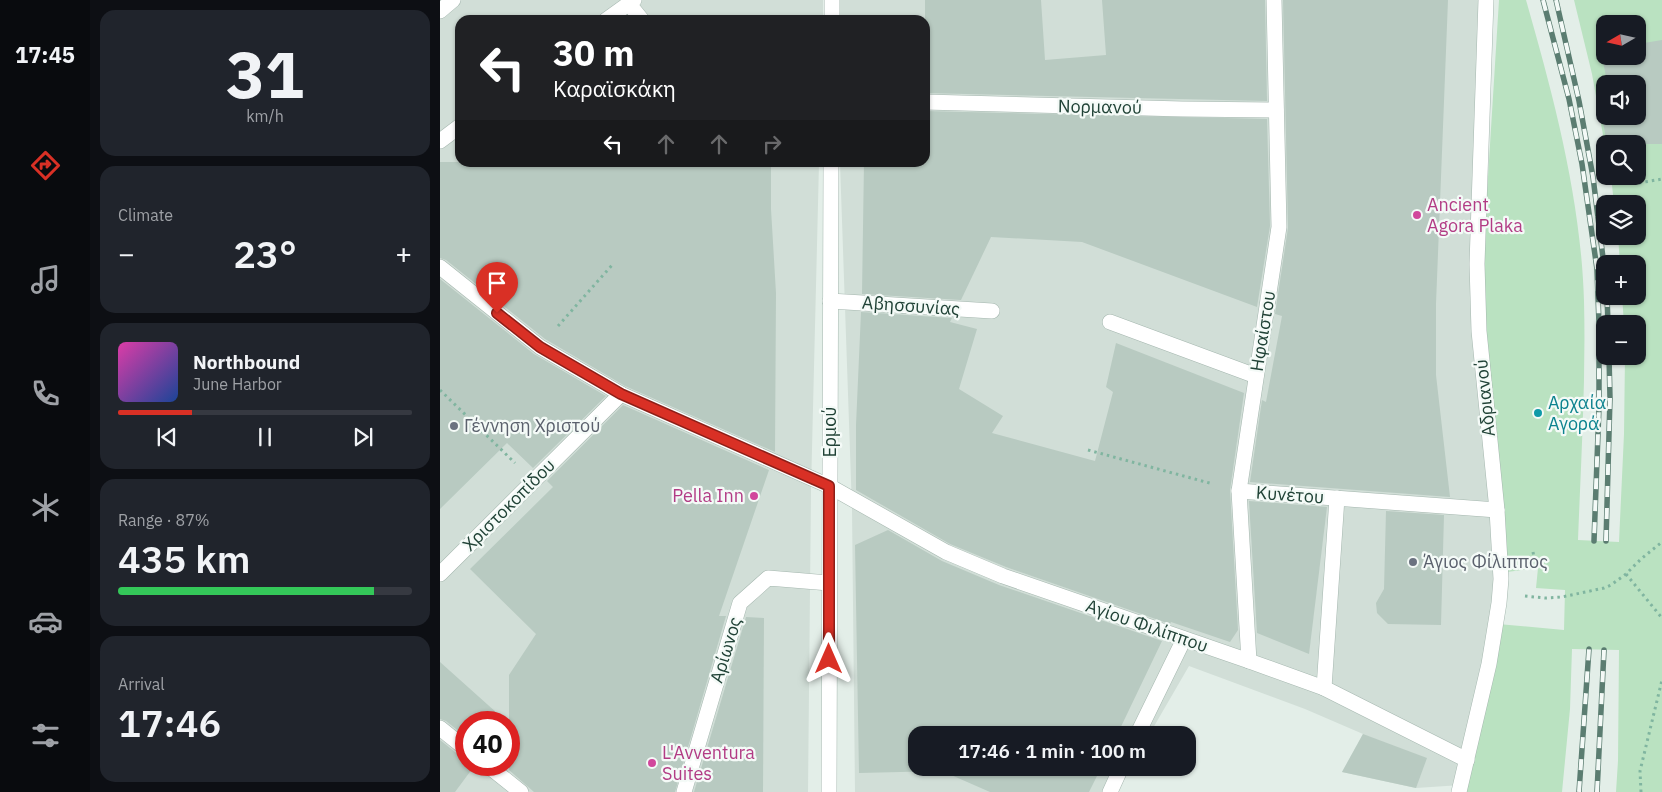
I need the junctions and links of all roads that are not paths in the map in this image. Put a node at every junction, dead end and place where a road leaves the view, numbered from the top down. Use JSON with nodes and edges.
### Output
{"nodes":[{"id":1,"x":453,"y":0,"type":"edge"},
{"id":2,"x":832,"y":0,"type":"edge"},
{"id":3,"x":1274,"y":0,"type":"edge"},
{"id":4,"x":1486,"y":0,"type":"edge"},
{"id":5,"x":631,"y":2,"type":"edge"},
{"id":6,"x":440,"y":11,"type":"edge"},
{"id":7,"x":613,"y":15,"type":"edge"},
{"id":8,"x":639,"y":15,"type":"edge"},
{"id":9,"x":832,"y":15,"type":"edge"},
{"id":10,"x":930,"y":102,"type":"edge"},
{"id":11,"x":1276,"y":110,"type":"junction"},
{"id":12,"x":455,"y":130,"type":"edge"},
{"id":13,"x":440,"y":141,"type":"edge"},
{"id":14,"x":831,"y":167,"type":"edge"},
{"id":15,"x":440,"y":267,"type":"edge"},
{"id":16,"x":830,"y":301,"type":"junction"},
{"id":17,"x":992,"y":311,"type":"dead end"},
{"id":18,"x":1110,"y":322,"type":"dead end"},
{"id":19,"x":1256,"y":376,"type":"junction"},
{"id":20,"x":621,"y":394,"type":"junction"},
{"id":21,"x":829,"y":486,"type":"junction"},
{"id":22,"x":1239,"y":491,"type":"junction"},
{"id":23,"x":1337,"y":498,"type":"junction"},
{"id":24,"x":1497,"y":510,"type":"junction"},
{"id":25,"x":440,"y":574,"type":"edge"},
{"id":26,"x":828,"y":583,"type":"junction"},
{"id":27,"x":1184,"y":639,"type":"junction"},
{"id":28,"x":1249,"y":660,"type":"junction"},
{"id":29,"x":1324,"y":688,"type":"junction"},
{"id":30,"x":1141,"y":726,"type":"edge"},
{"id":31,"x":440,"y":728,"type":"edge"},
{"id":32,"x":455,"y":740,"type":"edge"},
{"id":33,"x":1467,"y":760,"type":"junction"},
{"id":34,"x":500,"y":776,"type":"edge"},
{"id":35,"x":1117,"y":776,"type":"edge"},
{"id":36,"x":521,"y":792,"type":"edge"},
{"id":37,"x":684,"y":792,"type":"edge"},
{"id":38,"x":829,"y":792,"type":"edge"},
{"id":39,"x":1110,"y":792,"type":"edge"},
{"id":40,"x":1460,"y":792,"type":"edge"}],
"edges":[{"from":1,"to":6,"type":"street"},
{"from":2,"to":9,"type":"street"},
{"from":3,"to":11,"type":"street","name":"Ηφαίστου"},
{"from":4,"to":24,"type":"street","name":"Αδριανού"},
{"from":5,"to":7,"type":"street"},
{"from":5,"to":8,"type":"street"},
{"from":10,"to":11,"type":"street","name":"Νορμανού"},
{"from":11,"to":19,"type":"street","name":"Ηφαίστου"},
{"from":12,"to":13,"type":"street"},
{"from":14,"to":16,"type":"street","name":"Ερμού"},
{"from":15,"to":20,"type":"street","name":"Αγίου Φιλίππου"},
{"from":16,"to":17,"type":"street","name":"Αβησσυνίας"},
{"from":16,"to":21,"type":"street","name":"Ερμού"},
{"from":18,"to":19,"type":"street"},
{"from":19,"to":22,"type":"street","name":"Ηφαίστου"},
{"from":20,"to":21,"type":"street","name":"Αγίου Φιλίππου"},
{"from":20,"to":25,"type":"street","name":"Χριστοκοπίδου"},
{"from":21,"to":26,"type":"street","name":"Ερμού"},
{"from":21,"to":27,"type":"street","name":"Αγίου Φιλίππου"},
{"from":22,"to":23,"type":"street","name":"Κυνέτου"},
{"from":22,"to":28,"type":"street","name":"Ηφαίστου"},
{"from":23,"to":24,"type":"street","name":"Κυνέτου"},
{"from":23,"to":29,"type":"street"},
{"from":24,"to":33,"type":"street","name":"Αδριανού"},
{"from":26,"to":37,"type":"street","name":"Αρίωνος"},
{"from":26,"to":38,"type":"street","name":"Ερμού"},
{"from":27,"to":28,"type":"street","name":"Αγίου Φιλίππου"},
{"from":27,"to":30,"type":"street"},
{"from":28,"to":29,"type":"street","name":"Αγίου Φιλίππου"},
{"from":29,"to":33,"type":"street","name":"Αγίου Φιλίππου"},
{"from":31,"to":32,"type":"street"},
{"from":33,"to":40,"type":"street","name":"Αδριανού"},
{"from":34,"to":36,"type":"street"},
{"from":35,"to":39,"type":"street"}]}
